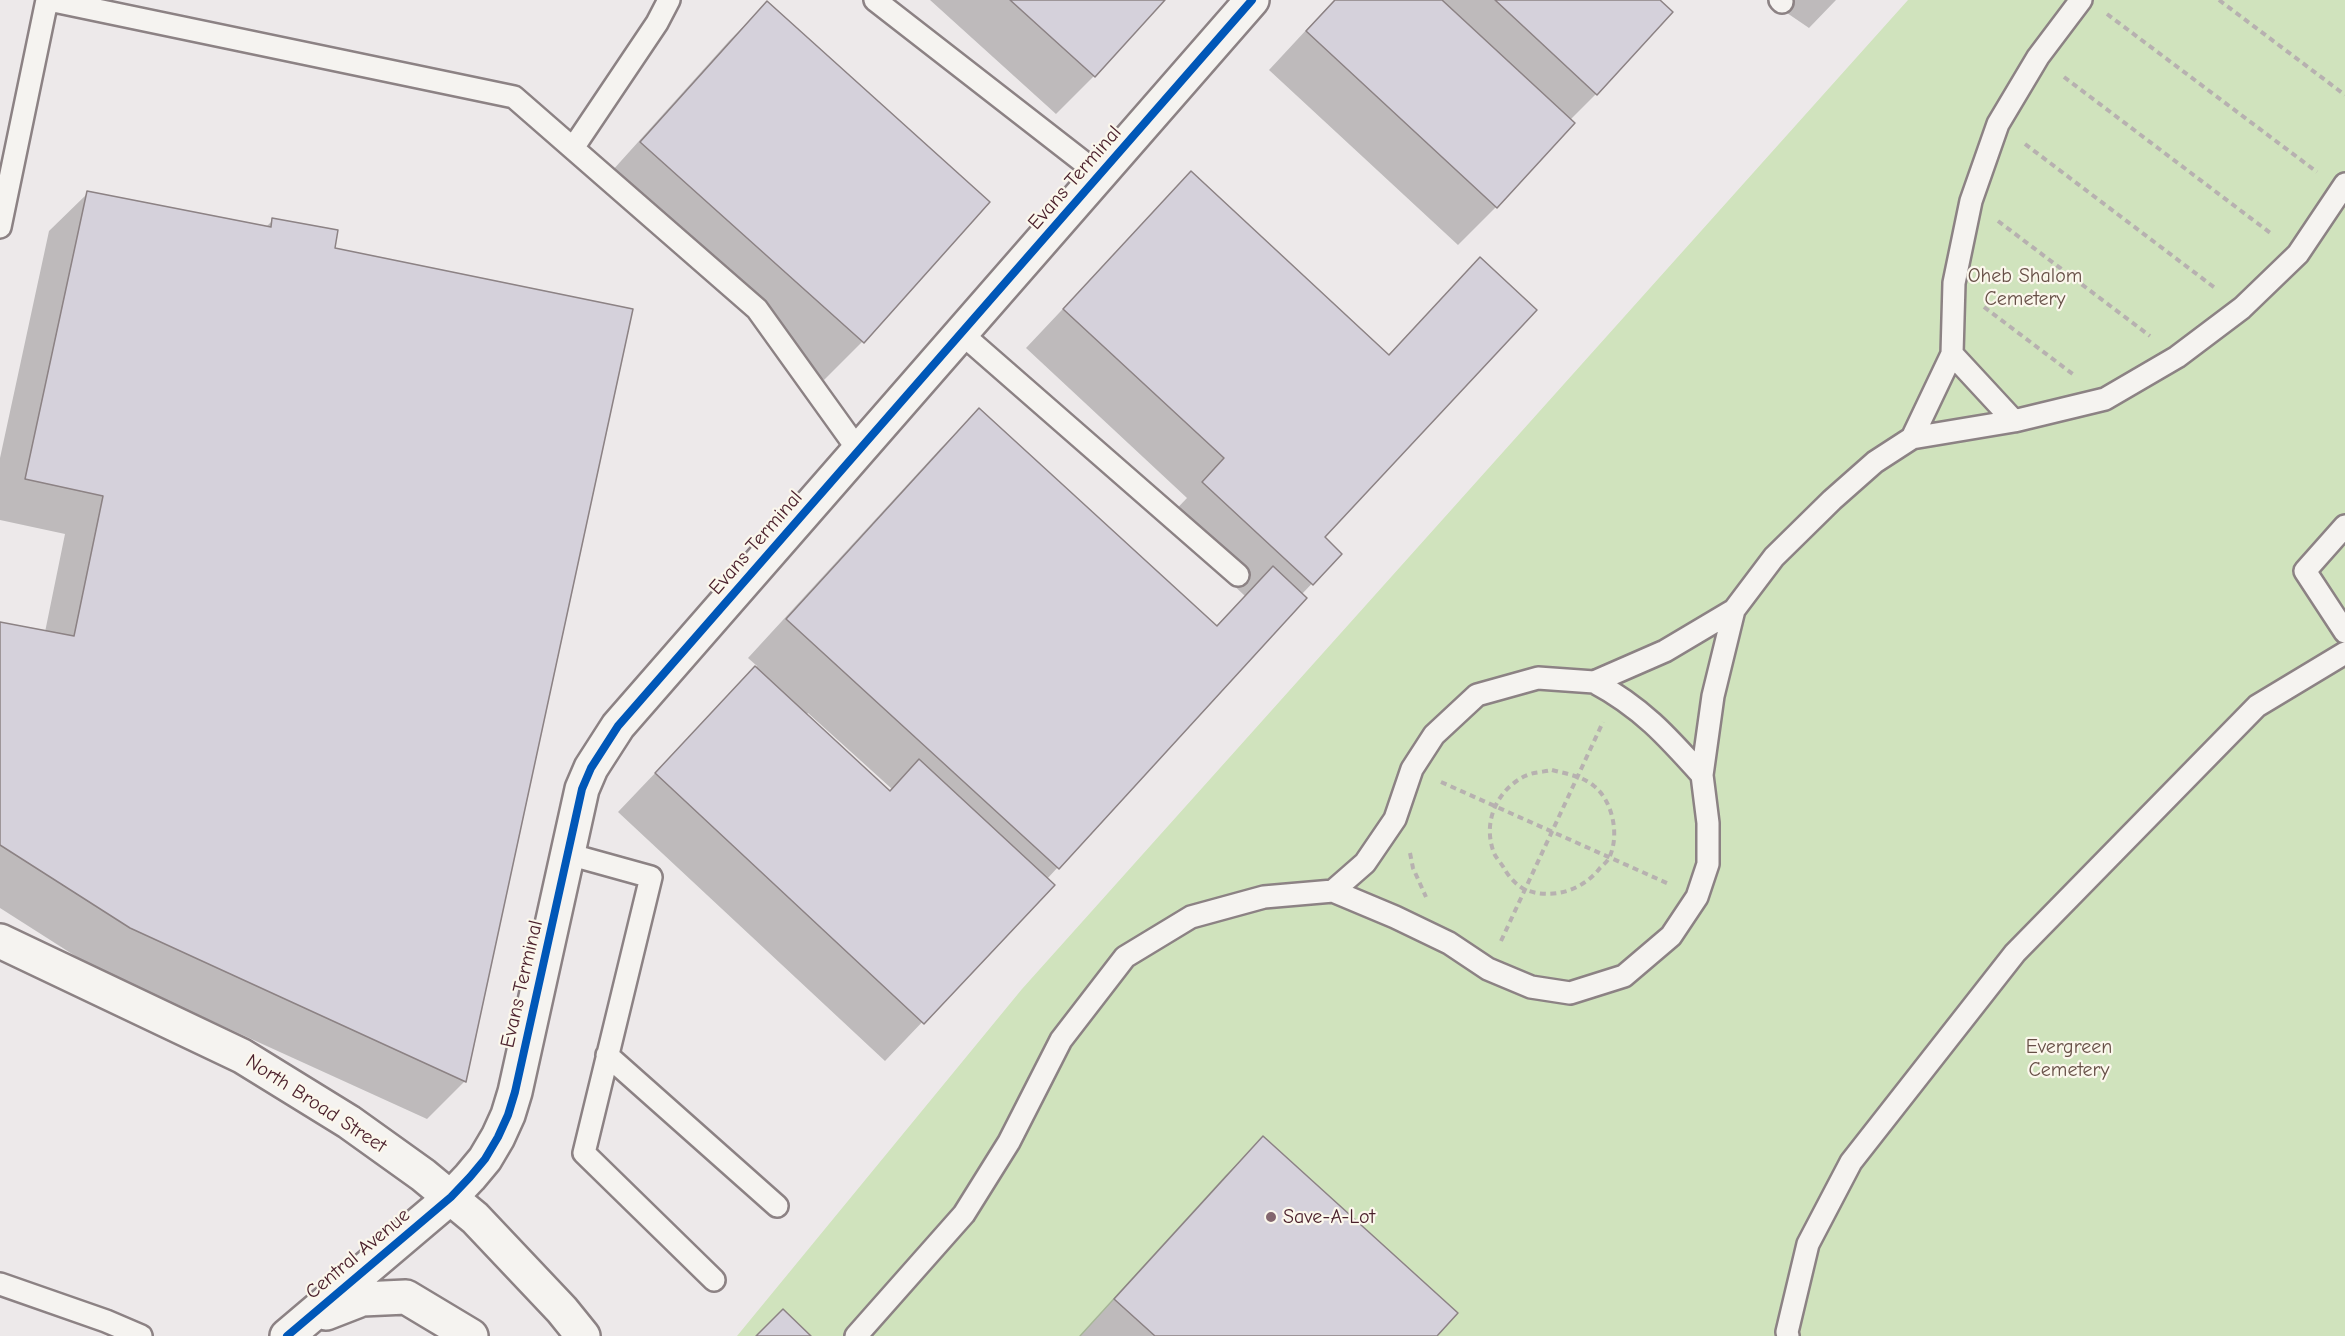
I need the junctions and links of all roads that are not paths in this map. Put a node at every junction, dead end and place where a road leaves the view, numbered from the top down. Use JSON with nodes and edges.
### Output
{"nodes":[{"id":1,"x":48,"y":0,"type":"edge"},
{"id":2,"x":669,"y":0,"type":"edge"},
{"id":3,"x":875,"y":0,"type":"edge"},
{"id":4,"x":1252,"y":0,"type":"edge"},
{"id":5,"x":2089,"y":4,"type":"edge"},
{"id":6,"x":573,"y":148,"type":"junction"},
{"id":7,"x":1100,"y":175,"type":"junction"},
{"id":8,"x":2343,"y":187,"type":"edge"},
{"id":9,"x":0,"y":227,"type":"edge"},
{"id":10,"x":961,"y":333,"type":"junction"},
{"id":11,"x":1952,"y":354,"type":"junction"},
{"id":12,"x":2014,"y":421,"type":"junction"},
{"id":13,"x":1912,"y":438,"type":"junction"},
{"id":14,"x":859,"y":451,"type":"junction"},
{"id":15,"x":2345,"y":526,"type":"edge"},
{"id":16,"x":1238,"y":575,"type":"dead end"},
{"id":17,"x":1734,"y":610,"type":"junction"},
{"id":18,"x":2345,"y":632,"type":"edge"},
{"id":19,"x":2345,"y":653,"type":"edge"},
{"id":20,"x":1594,"y":681,"type":"junction"},
{"id":21,"x":1702,"y":775,"type":"junction"},
{"id":22,"x":568,"y":854,"type":"junction"},
{"id":23,"x":1333,"y":891,"type":"junction"},
{"id":24,"x":0,"y":941,"type":"edge"},
{"id":25,"x":607,"y":1055,"type":"junction"},
{"id":26,"x":451,"y":1197,"type":"junction"},
{"id":27,"x":777,"y":1206,"type":"dead end"},
{"id":28,"x":714,"y":1280,"type":"dead end"},
{"id":29,"x":0,"y":1284,"type":"edge"},
{"id":30,"x":106,"y":1321,"type":"junction"},
{"id":31,"x":296,"y":1329,"type":"edge"},
{"id":32,"x":88,"y":1336,"type":"edge"},
{"id":33,"x":141,"y":1336,"type":"edge"},
{"id":34,"x":471,"y":1336,"type":"edge"},
{"id":35,"x":583,"y":1336,"type":"edge"},
{"id":36,"x":856,"y":1336,"type":"edge"},
{"id":37,"x":1788,"y":1336,"type":"edge"}],
"edges":[{"from":1,"to":6,"type":"lane"},
{"from":1,"to":9,"type":"lane"},
{"from":2,"to":6,"type":"lane"},
{"from":3,"to":7,"type":"lane"},
{"from":4,"to":7,"type":"street","name":"Evans Terminal"},
{"from":5,"to":11,"type":"lane"},
{"from":6,"to":14,"type":"lane"},
{"from":7,"to":10,"type":"street","name":"Evans Terminal"},
{"from":8,"to":12,"type":"lane"},
{"from":10,"to":14,"type":"street","name":"Evans Terminal"},
{"from":10,"to":16,"type":"lane"},
{"from":11,"to":12,"type":"lane"},
{"from":11,"to":13,"type":"lane"},
{"from":12,"to":13,"type":"lane"},
{"from":13,"to":17,"type":"lane"},
{"from":14,"to":22,"type":"street","name":"Evans Terminal"},
{"from":15,"to":18,"type":"lane"},
{"from":17,"to":20,"type":"lane"},
{"from":17,"to":21,"type":"lane"},
{"from":19,"to":37,"type":"lane"},
{"from":20,"to":21,"type":"lane"},
{"from":20,"to":23,"type":"lane"},
{"from":21,"to":23,"type":"lane"},
{"from":22,"to":25,"type":"lane"},
{"from":22,"to":26,"type":"street","name":"Evans Terminal"},
{"from":23,"to":36,"type":"lane"},
{"from":24,"to":26,"type":"street","name":"North Broad Street"},
{"from":25,"to":27,"type":"lane"},
{"from":25,"to":28,"type":"lane"},
{"from":26,"to":31,"type":"street","name":"Central Avenue"},
{"from":26,"to":35,"type":"street","name":"North Broad Street"},
{"from":29,"to":30,"type":"lane"},
{"from":30,"to":32,"type":"lane"},
{"from":30,"to":33,"type":"lane"},
{"from":31,"to":34,"type":"street"}]}
